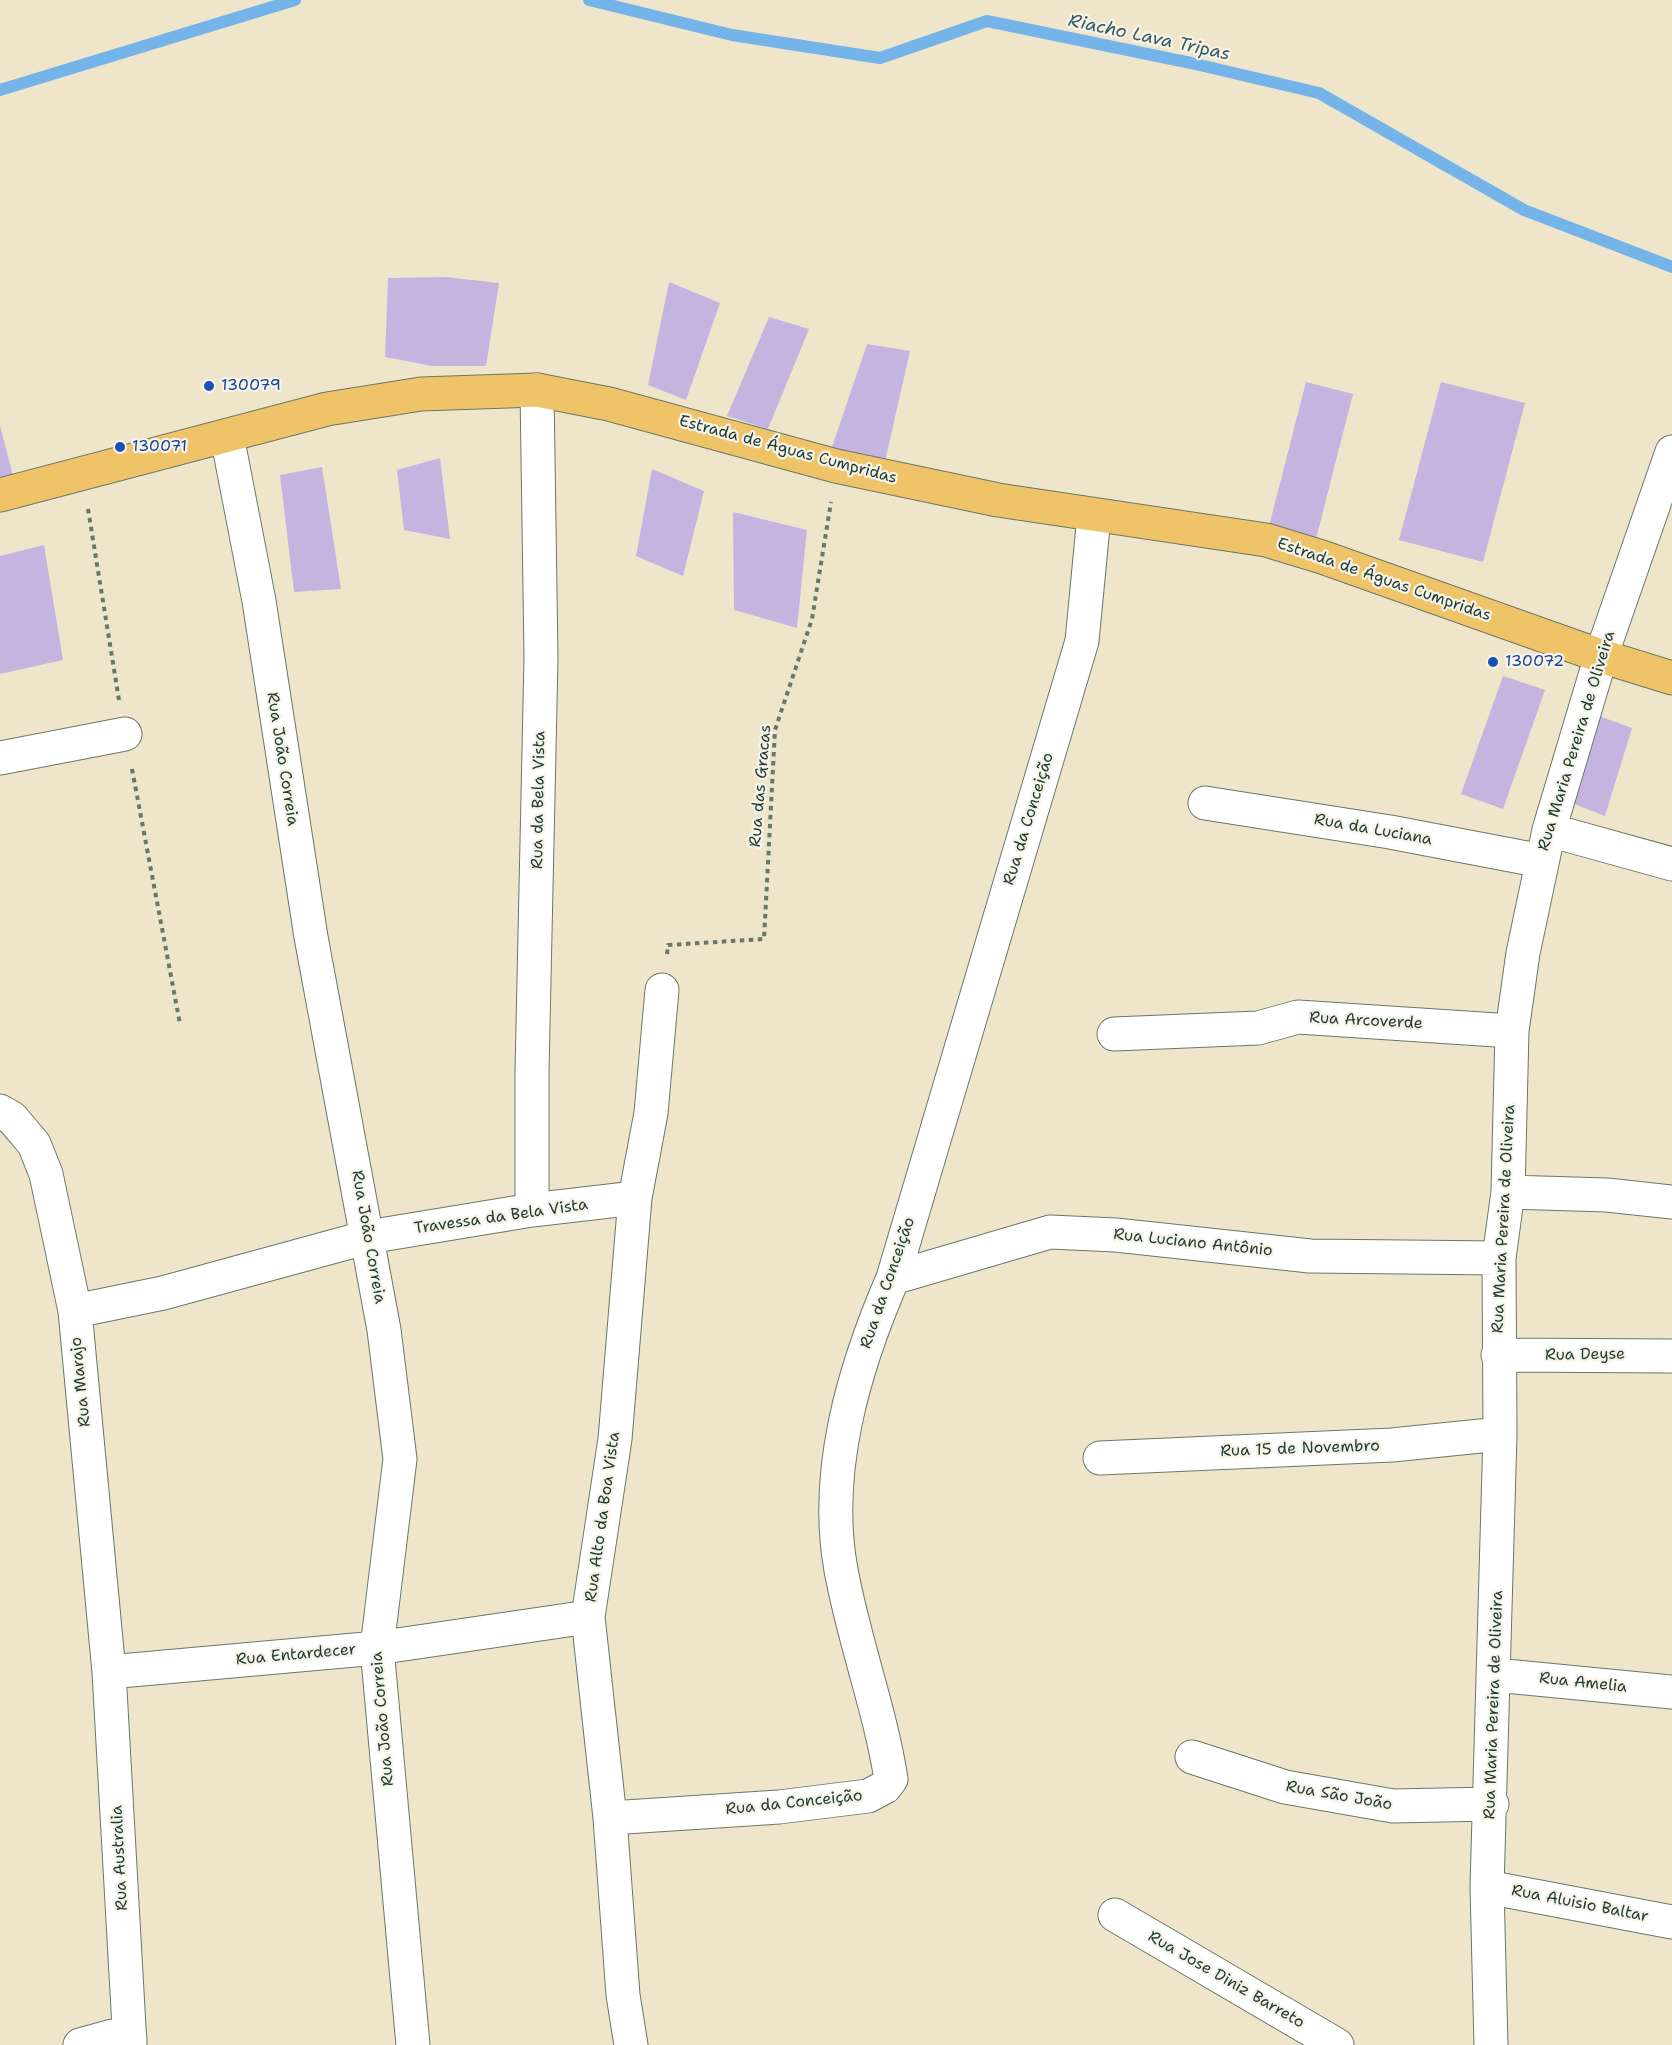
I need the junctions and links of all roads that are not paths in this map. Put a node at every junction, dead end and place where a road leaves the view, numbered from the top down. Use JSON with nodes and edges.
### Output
{"nodes":[{"id":1,"x":537,"y":390,"type":"junction"},
{"id":2,"x":227,"y":436,"type":"junction"},
{"id":3,"x":1672,"y":452,"type":"edge"},
{"id":4,"x":0,"y":495,"type":"edge"},
{"id":5,"x":1094,"y":516,"type":"junction"},
{"id":6,"x":1601,"y":656,"type":"junction"},
{"id":7,"x":1672,"y":678,"type":"edge"},
{"id":8,"x":125,"y":734,"type":"dead end"},
{"id":9,"x":0,"y":758,"type":"edge"},
{"id":10,"x":1205,"y":803,"type":"dead end"},
{"id":11,"x":1546,"y":846,"type":"junction"},
{"id":12,"x":1672,"y":864,"type":"edge"},
{"id":13,"x":663,"y":990,"type":"road end"},
{"id":14,"x":1512,"y":1031,"type":"junction"},
{"id":15,"x":1114,"y":1034,"type":"dead end"},
{"id":16,"x":0,"y":1111,"type":"edge"},
{"id":17,"x":1508,"y":1192,"type":"junction"},
{"id":18,"x":634,"y":1198,"type":"junction"},
{"id":19,"x":1672,"y":1202,"type":"edge"},
{"id":20,"x":532,"y":1210,"type":"junction"},
{"id":21,"x":368,"y":1237,"type":"junction"},
{"id":22,"x":1499,"y":1258,"type":"junction"},
{"id":23,"x":893,"y":1278,"type":"junction"},
{"id":24,"x":75,"y":1311,"type":"junction"},
{"id":25,"x":1498,"y":1355,"type":"junction"},
{"id":26,"x":1672,"y":1356,"type":"edge"},
{"id":27,"x":1500,"y":1434,"type":"junction"},
{"id":28,"x":1100,"y":1458,"type":"dead end"},
{"id":29,"x":588,"y":1617,"type":"junction"},
{"id":30,"x":377,"y":1648,"type":"junction"},
{"id":31,"x":110,"y":1672,"type":"junction"},
{"id":32,"x":1495,"y":1675,"type":"junction"},
{"id":33,"x":1672,"y":1692,"type":"edge"},
{"id":34,"x":1192,"y":1757,"type":"dead end"},
{"id":35,"x":1491,"y":1804,"type":"junction"},
{"id":36,"x":610,"y":1818,"type":"junction"},
{"id":37,"x":1487,"y":1887,"type":"junction"},
{"id":38,"x":1115,"y":1915,"type":"dead end"},
{"id":39,"x":1672,"y":1922,"type":"edge"},
{"id":40,"x":130,"y":2042,"type":"edge"},
{"id":41,"x":80,"y":2045,"type":"edge"},
{"id":42,"x":413,"y":2045,"type":"edge"},
{"id":43,"x":631,"y":2045,"type":"edge"},
{"id":44,"x":1337,"y":2045,"type":"edge"},
{"id":45,"x":1491,"y":2045,"type":"edge"}],
"edges":[{"from":1,"to":2,"type":"main road","name":"Estrada de Águas Cumpridas"},
{"from":1,"to":5,"type":"main road","name":"Estrada de Águas Cumpridas"},
{"from":1,"to":20,"type":"street","name":"Rua da Bela Vista"},
{"from":2,"to":4,"type":"main road","name":"Estrada de Águas Cumpridas"},
{"from":2,"to":21,"type":"street","name":"Rua João Correia"},
{"from":3,"to":6,"type":"street","name":"Rua Maria Pereira de Oliveira"},
{"from":5,"to":6,"type":"main road","name":"Estrada de Águas Cumpridas"},
{"from":5,"to":23,"type":"street","name":"Rua da Conceição"},
{"from":6,"to":7,"type":"main road","name":"Estrada de Águas Cumpridas"},
{"from":6,"to":11,"type":"street","name":"Rua Maria Pereira de Oliveira"},
{"from":8,"to":9,"type":"street"},
{"from":10,"to":11,"type":"street","name":"Rua da Luciana"},
{"from":11,"to":12,"type":"street","name":"Rua da Luciana"},
{"from":11,"to":14,"type":"street","name":"Rua Maria Pereira de Oliveira"},
{"from":13,"to":18,"type":"street","name":"Rua Alto da Boa Vista"},
{"from":14,"to":15,"type":"street","name":"Rua Arcoverde"},
{"from":14,"to":17,"type":"street","name":"Rua Maria Pereira de Oliveira"},
{"from":16,"to":24,"type":"street","name":"Rua Marajo"},
{"from":17,"to":19,"type":"street"},
{"from":17,"to":22,"type":"street","name":"Rua Maria Pereira de Oliveira"},
{"from":18,"to":20,"type":"street","name":"Travessa da Bela Vista"},
{"from":18,"to":29,"type":"street","name":"Rua Alto da Boa Vista"},
{"from":20,"to":21,"type":"street","name":"Travessa da Bela Vista"},
{"from":21,"to":24,"type":"street","name":"Travessa da Bela Vista"},
{"from":21,"to":30,"type":"street","name":"Rua João Correia"},
{"from":22,"to":23,"type":"street","name":"Rua Luciano Antônio"},
{"from":22,"to":25,"type":"street","name":"Rua Maria Pereira de Oliveira"},
{"from":23,"to":36,"type":"street","name":"Rua da Conceição"},
{"from":24,"to":31,"type":"street","name":"Rua Marajo"},
{"from":25,"to":26,"type":"street","name":"Rua Deyse"},
{"from":25,"to":27,"type":"street","name":"Rua Maria Pereira de Oliveira"},
{"from":27,"to":28,"type":"street","name":"Rua 15 de Novembro"},
{"from":27,"to":32,"type":"street","name":"Rua Maria Pereira de Oliveira"},
{"from":29,"to":30,"type":"street","name":"Rua Entardecer"},
{"from":29,"to":36,"type":"street","name":"Rua Alto da Boa Vista"},
{"from":30,"to":31,"type":"street","name":"Rua Entardecer"},
{"from":30,"to":42,"type":"street","name":"Rua João Correia"},
{"from":31,"to":40,"type":"street","name":"Rua Australia"},
{"from":32,"to":33,"type":"street","name":"Rua Amelia"},
{"from":32,"to":35,"type":"street","name":"Rua Maria Pereira de Oliveira"},
{"from":34,"to":35,"type":"street","name":"Rua São João"},
{"from":35,"to":37,"type":"street","name":"Rua Maria Pereira de Oliveira"},
{"from":36,"to":43,"type":"street","name":"Rua Alto da Boa Vista"},
{"from":37,"to":39,"type":"street","name":"Rua Aluisio Baltar"},
{"from":37,"to":45,"type":"street","name":"Rua Maria Pereira de Oliveira"},
{"from":38,"to":44,"type":"street","name":"Rua Jose Diniz Barreto"},
{"from":40,"to":41,"type":"street"}]}
